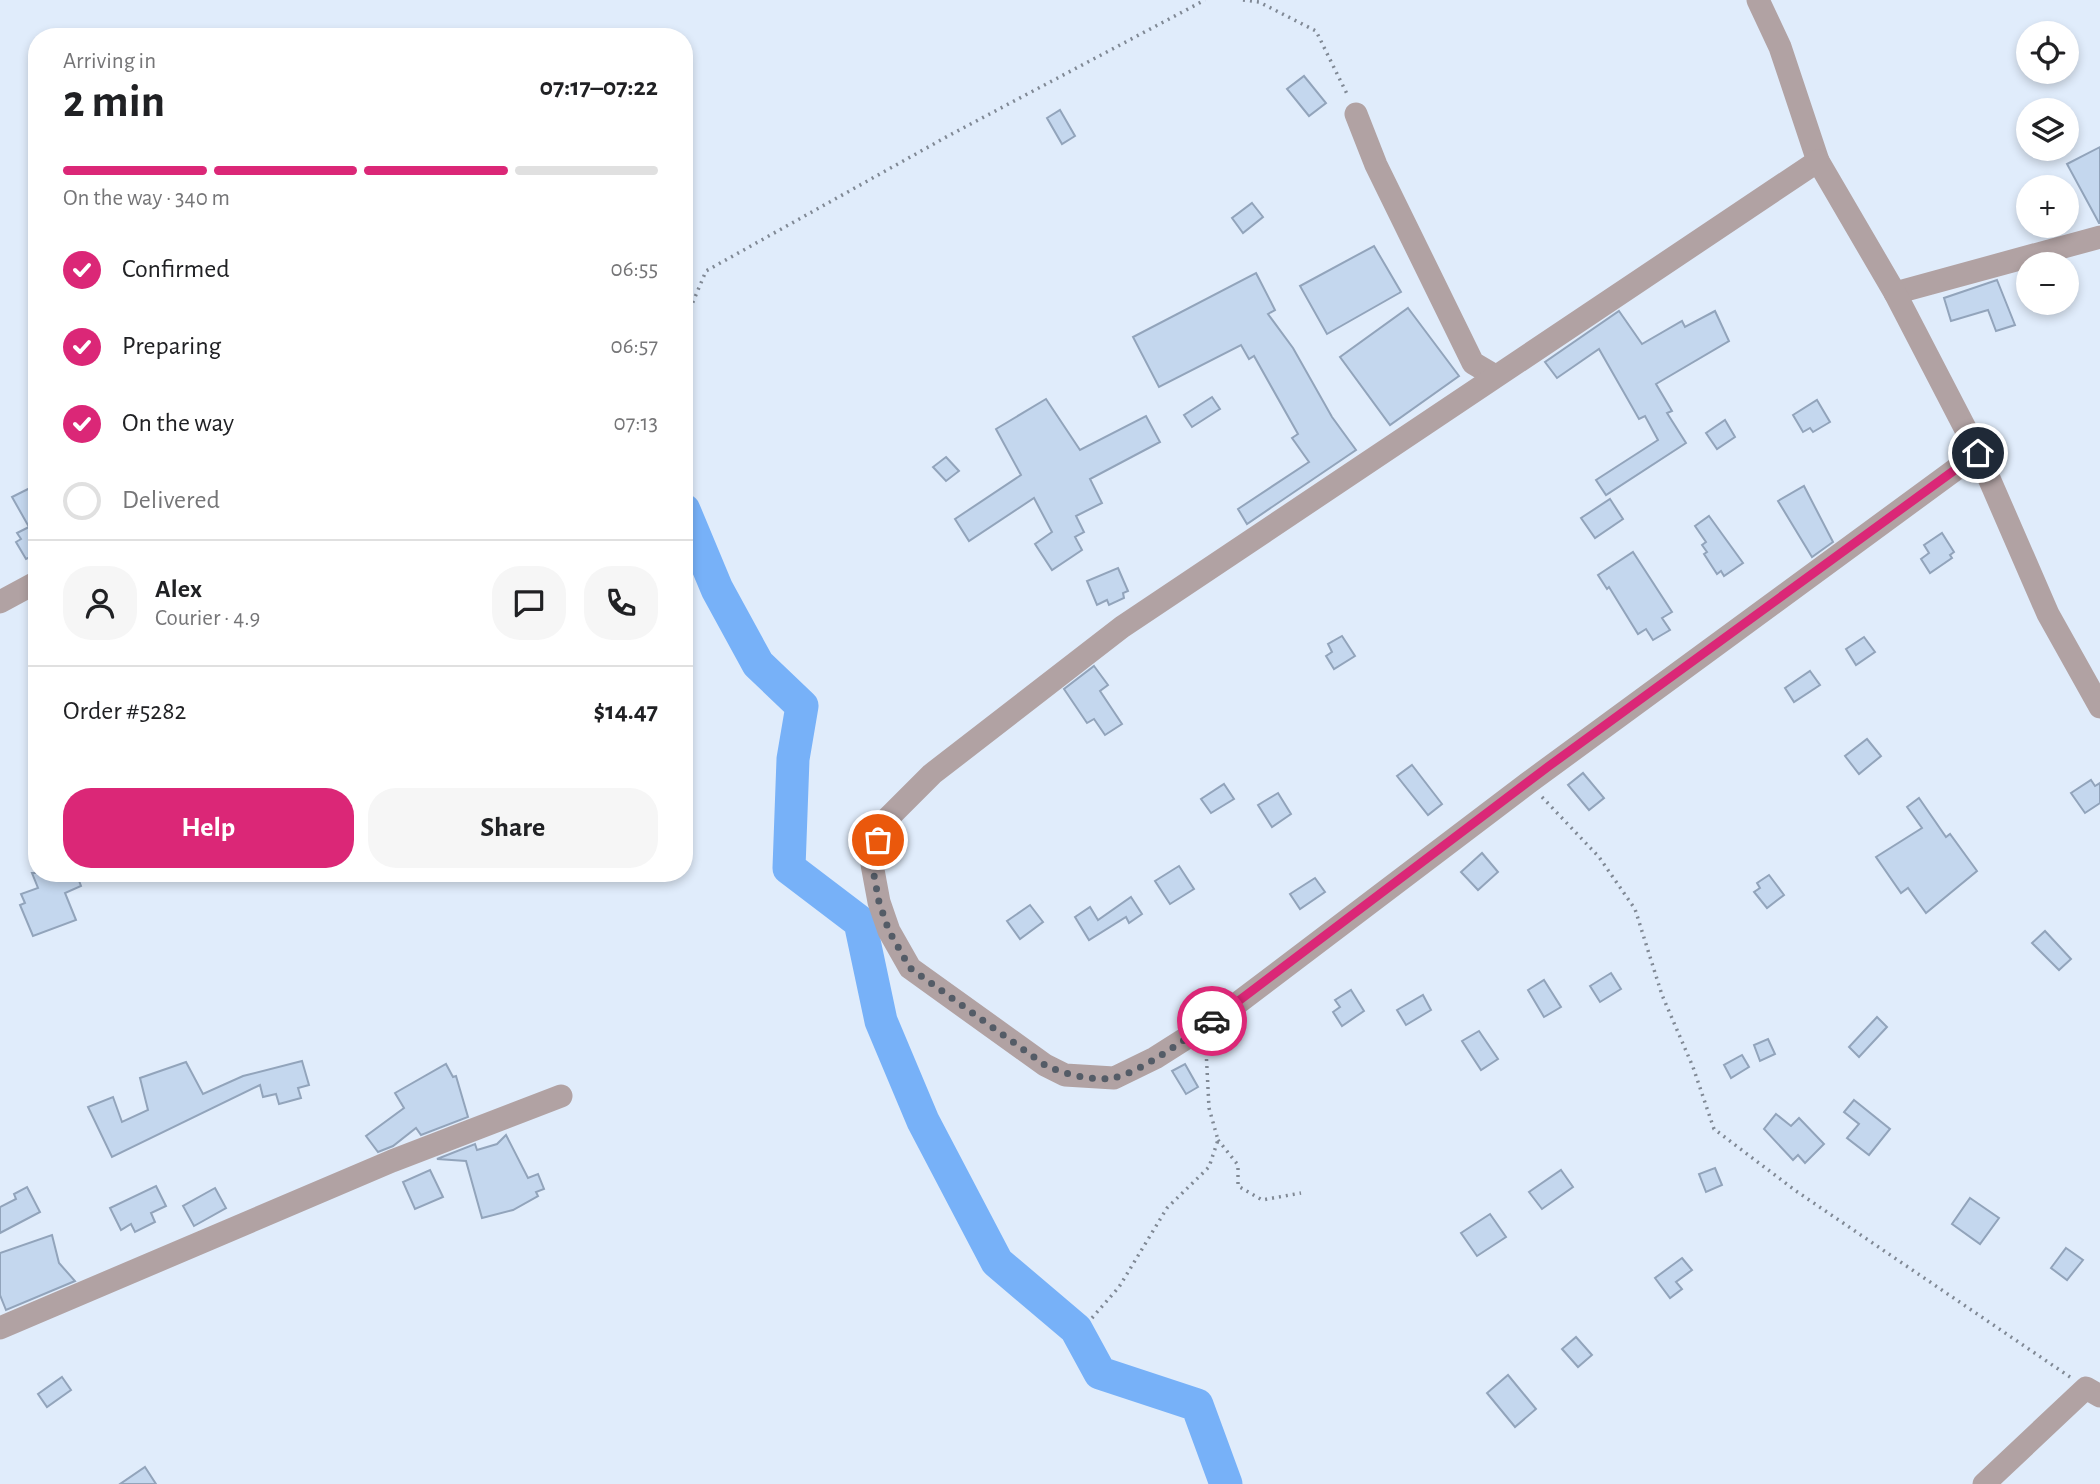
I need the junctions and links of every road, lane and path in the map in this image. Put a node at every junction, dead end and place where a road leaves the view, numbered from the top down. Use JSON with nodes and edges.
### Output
{"nodes":[{"id":1,"x":1205,"y":0,"type":"edge"},
{"id":2,"x":1243,"y":0,"type":"edge"},
{"id":3,"x":1758,"y":0,"type":"edge"},
{"id":4,"x":1356,"y":114,"type":"joint"},
{"id":5,"x":1818,"y":161,"type":"junction"},
{"id":6,"x":2099,"y":240,"type":"edge"},
{"id":7,"x":1895,"y":293,"type":"junction"},
{"id":8,"x":693,"y":302,"type":"edge"},
{"id":9,"x":1495,"y":376,"type":"junction"},
{"id":10,"x":1978,"y":453,"type":"junction"},
{"id":11,"x":28,"y":587,"type":"edge"},
{"id":12,"x":0,"y":602,"type":"edge"},
{"id":13,"x":2100,"y":707,"type":"edge"},
{"id":14,"x":1528,"y":783,"type":"junction"},
{"id":15,"x":1218,"y":1018,"type":"junction"},
{"id":16,"x":561,"y":1097,"type":"dead end"},
{"id":17,"x":1218,"y":1140,"type":"junction"},
{"id":18,"x":1301,"y":1193,"type":"dead end"},
{"id":19,"x":1092,"y":1318,"type":"dead end"},
{"id":20,"x":0,"y":1328,"type":"edge"},
{"id":21,"x":2093,"y":1392,"type":"edge"},
{"id":22,"x":1984,"y":1484,"type":"edge"}],
"edges":[{"from":1,"to":8,"type":"path"},
{"from":2,"to":4,"type":"path"},
{"from":3,"to":5,"type":"street"},
{"from":4,"to":9,"type":"street"},
{"from":5,"to":7,"type":"street"},
{"from":5,"to":9,"type":"street"},
{"from":6,"to":7,"type":"street"},
{"from":7,"to":10,"type":"street"},
{"from":9,"to":15,"type":"street"},
{"from":10,"to":13,"type":"street"},
{"from":10,"to":14,"type":"street"},
{"from":11,"to":12,"type":"street"},
{"from":14,"to":15,"type":"street"},
{"from":14,"to":21,"type":"path"},
{"from":15,"to":17,"type":"path"},
{"from":16,"to":20,"type":"street"},
{"from":17,"to":18,"type":"path"},
{"from":17,"to":19,"type":"path"},
{"from":21,"to":22,"type":"street"}]}
